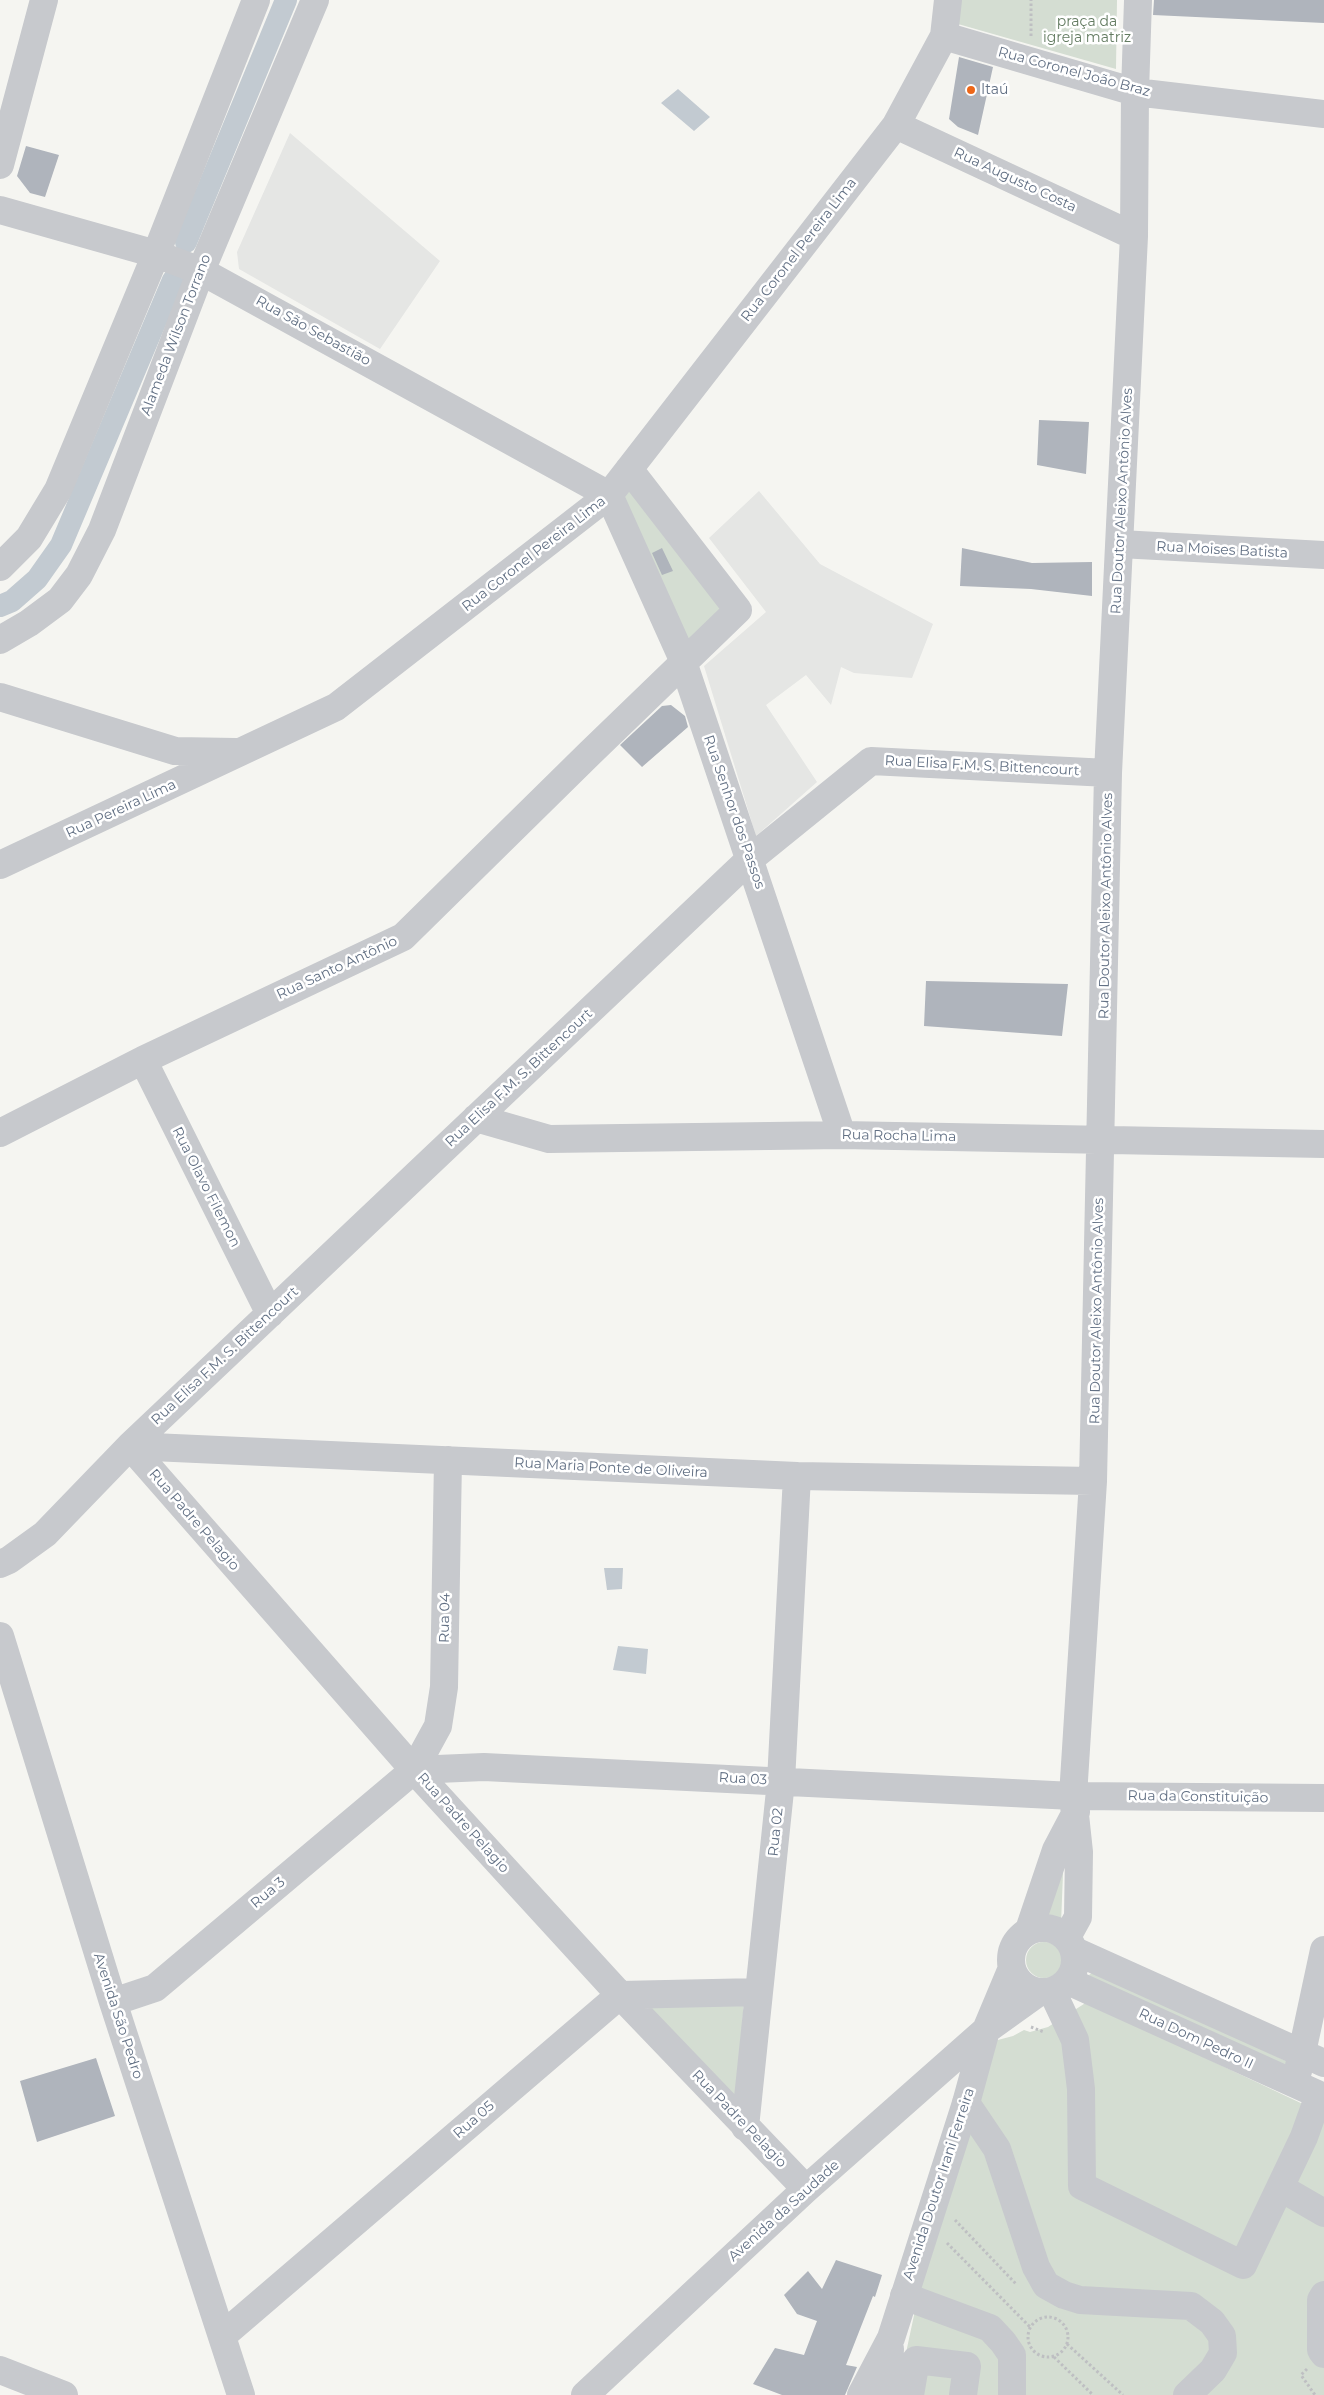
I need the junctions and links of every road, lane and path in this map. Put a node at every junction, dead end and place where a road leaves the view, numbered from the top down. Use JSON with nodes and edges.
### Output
{"nodes":[{"id":1,"x":44,"y":0,"type":"edge"},
{"id":2,"x":256,"y":0,"type":"edge"},
{"id":3,"x":315,"y":0,"type":"edge"},
{"id":4,"x":948,"y":0,"type":"edge"},
{"id":5,"x":1032,"y":0,"type":"edge"},
{"id":6,"x":1138,"y":0,"type":"edge"},
{"id":7,"x":944,"y":36,"type":"junction"},
{"id":8,"x":1022,"y":37,"type":"dead end"},
{"id":9,"x":1135,"y":92,"type":"junction"},
{"id":10,"x":1324,"y":114,"type":"edge"},
{"id":11,"x":896,"y":125,"type":"junction"},
{"id":12,"x":0,"y":166,"type":"edge"},
{"id":13,"x":0,"y":210,"type":"edge"},
{"id":14,"x":1134,"y":236,"type":"junction"},
{"id":15,"x":156,"y":254,"type":"junction"},
{"id":16,"x":200,"y":270,"type":"junction"},
{"id":17,"x":629,"y":469,"type":"junction"},
{"id":18,"x":609,"y":495,"type":"junction"},
{"id":19,"x":1120,"y":544,"type":"junction"},
{"id":20,"x":1324,"y":555,"type":"edge"},
{"id":21,"x":0,"y":567,"type":"edge"},
{"id":22,"x":0,"y":640,"type":"edge"},
{"id":23,"x":683,"y":662,"type":"junction"},
{"id":24,"x":0,"y":697,"type":"edge"},
{"id":25,"x":242,"y":752,"type":"junction"},
{"id":26,"x":1108,"y":773,"type":"junction"},
{"id":27,"x":750,"y":859,"type":"junction"},
{"id":28,"x":0,"y":865,"type":"edge"},
{"id":29,"x":143,"y":1060,"type":"junction"},
{"id":30,"x":476,"y":1118,"type":"junction"},
{"id":31,"x":0,"y":1133,"type":"edge"},
{"id":32,"x":842,"y":1135,"type":"junction"},
{"id":33,"x":1101,"y":1139,"type":"junction"},
{"id":34,"x":1324,"y":1144,"type":"edge"},
{"id":35,"x":270,"y":1314,"type":"junction"},
{"id":36,"x":130,"y":1446,"type":"junction"},
{"id":37,"x":448,"y":1460,"type":"junction"},
{"id":38,"x":797,"y":1476,"type":"junction"},
{"id":39,"x":1093,"y":1481,"type":"junction"},
{"id":40,"x":0,"y":1564,"type":"edge"},
{"id":41,"x":0,"y":1636,"type":"edge"},
{"id":42,"x":414,"y":1770,"type":"junction"},
{"id":43,"x":781,"y":1781,"type":"junction"},
{"id":44,"x":1324,"y":1798,"type":"edge"},
{"id":45,"x":1074,"y":1804,"type":"junction"},
{"id":46,"x":1029,"y":1930,"type":"junction"},
{"id":47,"x":1071,"y":1944,"type":"junction"},
{"id":48,"x":1324,"y":1950,"type":"edge"},
{"id":49,"x":1012,"y":1968,"type":"junction"},
{"id":50,"x":1053,"y":1988,"type":"junction"},
{"id":51,"x":759,"y":1992,"type":"junction"},
{"id":52,"x":620,"y":1995,"type":"junction"},
{"id":53,"x":113,"y":2002,"type":"junction"},
{"id":54,"x":986,"y":2030,"type":"junction"},
{"id":55,"x":1313,"y":2058,"type":"edge"},
{"id":56,"x":1313,"y":2092,"type":"edge"},
{"id":57,"x":966,"y":2103,"type":"junction"},
{"id":58,"x":745,"y":2127,"type":"junction"},
{"id":59,"x":1281,"y":2188,"type":"junction"},
{"id":60,"x":806,"y":2189,"type":"junction"},
{"id":61,"x":1324,"y":2213,"type":"edge"},
{"id":62,"x":925,"y":2232,"type":"junction"},
{"id":63,"x":904,"y":2296,"type":"junction"},
{"id":64,"x":1324,"y":2296,"type":"edge"},
{"id":65,"x":1031,"y":2328,"type":"junction"},
{"id":66,"x":222,"y":2336,"type":"junction"},
{"id":67,"x":891,"y":2338,"type":"junction"},
{"id":68,"x":1067,"y":2344,"type":"junction"},
{"id":69,"x":1324,"y":2354,"type":"edge"},
{"id":70,"x":1054,"y":2356,"type":"junction"},
{"id":71,"x":0,"y":2370,"type":"edge"},
{"id":72,"x":64,"y":2395,"type":"edge"},
{"id":73,"x":241,"y":2395,"type":"edge"},
{"id":74,"x":585,"y":2395,"type":"edge"},
{"id":75,"x":861,"y":2395,"type":"edge"},
{"id":76,"x":886,"y":2395,"type":"edge"},
{"id":77,"x":910,"y":2395,"type":"edge"},
{"id":78,"x":963,"y":2395,"type":"edge"},
{"id":79,"x":1012,"y":2395,"type":"edge"},
{"id":80,"x":1093,"y":2395,"type":"edge"},
{"id":81,"x":1123,"y":2395,"type":"edge"},
{"id":82,"x":1187,"y":2395,"type":"edge"}],
"edges":[{"from":1,"to":12,"type":"street"},
{"from":2,"to":15,"type":"street"},
{"from":3,"to":16,"type":"street","name":"Alameda Wilson Torrano"},
{"from":4,"to":7,"type":"street"},
{"from":5,"to":8,"type":"path"},
{"from":6,"to":9,"type":"street","name":"Rua Doutor Aleixo Antônio Alves"},
{"from":7,"to":9,"type":"street","name":"Rua Coronel João Braz"},
{"from":7,"to":11,"type":"street","name":"Rua Coronel Pereira Lima"},
{"from":9,"to":10,"type":"street","name":"Rua Coronel João Braz"},
{"from":9,"to":14,"type":"street","name":"Rua Doutor Aleixo Antônio Alves"},
{"from":11,"to":14,"type":"street","name":"Rua Augusto Costa"},
{"from":11,"to":17,"type":"street","name":"Rua Coronel Pereira Lima"},
{"from":13,"to":15,"type":"street","name":"Rua São Sebastião"},
{"from":14,"to":19,"type":"street","name":"Rua Doutor Aleixo Antônio Alves"},
{"from":15,"to":16,"type":"street","name":"Rua São Sebastião"},
{"from":15,"to":21,"type":"street"},
{"from":16,"to":18,"type":"street","name":"Rua São Sebastião"},
{"from":16,"to":22,"type":"street","name":"Alameda Wilson Torrano"},
{"from":17,"to":18,"type":"street","name":"Rua Coronel Pereira Lima"},
{"from":17,"to":23,"type":"street","name":"Rua Santo Antônio"},
{"from":18,"to":23,"type":"street","name":"Rua Senhor dos Passos"},
{"from":18,"to":25,"type":"street","name":"Rua Coronel Pereira Lima"},
{"from":19,"to":20,"type":"street","name":"Rua Moises Batista"},
{"from":19,"to":26,"type":"street","name":"Rua Doutor Aleixo Antônio Alves"},
{"from":23,"to":27,"type":"street","name":"Rua Senhor dos Passos"},
{"from":23,"to":29,"type":"street","name":"Rua Santo Antônio"},
{"from":24,"to":25,"type":"street","name":"Rua Coronel Pereira Lima"},
{"from":25,"to":28,"type":"street","name":"Rua Pereira Lima"},
{"from":26,"to":27,"type":"street","name":"Rua Elisa F.M. S. Bittencourt"},
{"from":26,"to":33,"type":"street","name":"Rua Doutor Aleixo Antônio Alves"},
{"from":27,"to":30,"type":"street","name":"Rua Elisa F.M. S. Bittencourt"},
{"from":27,"to":32,"type":"street","name":"Rua Senhor dos Passos"},
{"from":29,"to":31,"type":"street","name":"Rua Santo Antônio"},
{"from":29,"to":35,"type":"street","name":"Rua Olavo Filemon"},
{"from":30,"to":32,"type":"street","name":"Rua Rocha Lima"},
{"from":30,"to":35,"type":"street","name":"Rua Elisa F.M. S. Bittencourt"},
{"from":32,"to":33,"type":"street","name":"Rua Rocha Lima"},
{"from":33,"to":34,"type":"street","name":"Rua Rocha Lima"},
{"from":33,"to":39,"type":"street","name":"Rua Doutor Aleixo Antônio Alves"},
{"from":35,"to":36,"type":"street","name":"Rua Elisa F.M. S. Bittencourt"},
{"from":36,"to":37,"type":"street","name":"Rua Maria Ponte de Oliveira"},
{"from":36,"to":40,"type":"street","name":"Rua Elisa F.M. S. Bittencourt"},
{"from":36,"to":42,"type":"street","name":"Rua Padre Pelagio"},
{"from":37,"to":38,"type":"street","name":"Rua Maria Ponte de Oliveira"},
{"from":37,"to":42,"type":"street","name":"Rua 04"},
{"from":38,"to":39,"type":"street","name":"Rua Maria Ponte de Oliveira"},
{"from":38,"to":43,"type":"street","name":"Rua 02"},
{"from":39,"to":45,"type":"street","name":"Rua Doutor Aleixo Antônio Alves"},
{"from":41,"to":53,"type":"street","name":"Avenida São Pedro"},
{"from":42,"to":43,"type":"street","name":"Rua 03"},
{"from":42,"to":52,"type":"street","name":"Rua Padre Pelagio"},
{"from":42,"to":53,"type":"street","name":"Rua 3"},
{"from":43,"to":45,"type":"street","name":"Rua 03"},
{"from":43,"to":51,"type":"street","name":"Rua 02"},
{"from":44,"to":45,"type":"street","name":"Rua da Constituição"},
{"from":45,"to":46,"type":"street","name":"Rua Doutor Aleixo Antônio Alves"},
{"from":45,"to":47,"type":"street","name":"Rua Doutor Aleixo Antônio Alves"},
{"from":46,"to":47,"type":"street"},
{"from":46,"to":49,"type":"street"},
{"from":47,"to":50,"type":"street"},
{"from":47,"to":55,"type":"street"},
{"from":48,"to":55,"type":"street"},
{"from":49,"to":50,"type":"street"},
{"from":49,"to":54,"type":"street","name":"Avenida Doutor Irani Ferreira"},
{"from":50,"to":54,"type":"street"},
{"from":50,"to":56,"type":"street","name":"Rua Dom Pedro II"},
{"from":50,"to":59,"type":"street"},
{"from":51,"to":52,"type":"street"},
{"from":51,"to":58,"type":"street","name":"Rua 02"},
{"from":52,"to":58,"type":"street","name":"Rua Padre Pelagio"},
{"from":52,"to":66,"type":"street","name":"Rua 05"},
{"from":53,"to":66,"type":"street","name":"Avenida São Pedro"},
{"from":54,"to":57,"type":"street","name":"Avenida Doutor Irani Ferreira"},
{"from":54,"to":60,"type":"street","name":"Avenida da Saudade"},
{"from":55,"to":56,"type":"street"},
{"from":56,"to":59,"type":"street"},
{"from":57,"to":62,"type":"street","name":"Avenida Doutor Irani Ferreira"},
{"from":57,"to":82,"type":"street","bridge":true},
{"from":58,"to":60,"type":"street","name":"Rua Padre Pelagio"},
{"from":59,"to":61,"type":"street"},
{"from":60,"to":74,"type":"street","name":"Avenida da Saudade"},
{"from":62,"to":63,"type":"street","name":"Avenida Doutor Irani Ferreira"},
{"from":62,"to":65,"type":"path"},
{"from":63,"to":67,"type":"street","name":"Avenida Doutor Irani Ferreira"},
{"from":63,"to":79,"type":"street","bridge":true},
{"from":64,"to":69,"type":"street"},
{"from":65,"to":68,"type":"path"},
{"from":65,"to":70,"type":"path"},
{"from":66,"to":73,"type":"street","name":"Avenida São Pedro"},
{"from":67,"to":75,"type":"street","name":"Avenida Doutor Irani Ferreira"},
{"from":67,"to":76,"type":"street","name":"Avenida Doutor Irani Ferreira"},
{"from":68,"to":70,"type":"path"},
{"from":68,"to":81,"type":"path"},
{"from":70,"to":80,"type":"path"},
{"from":71,"to":72,"type":"street"},
{"from":77,"to":78,"type":"street"}]}
